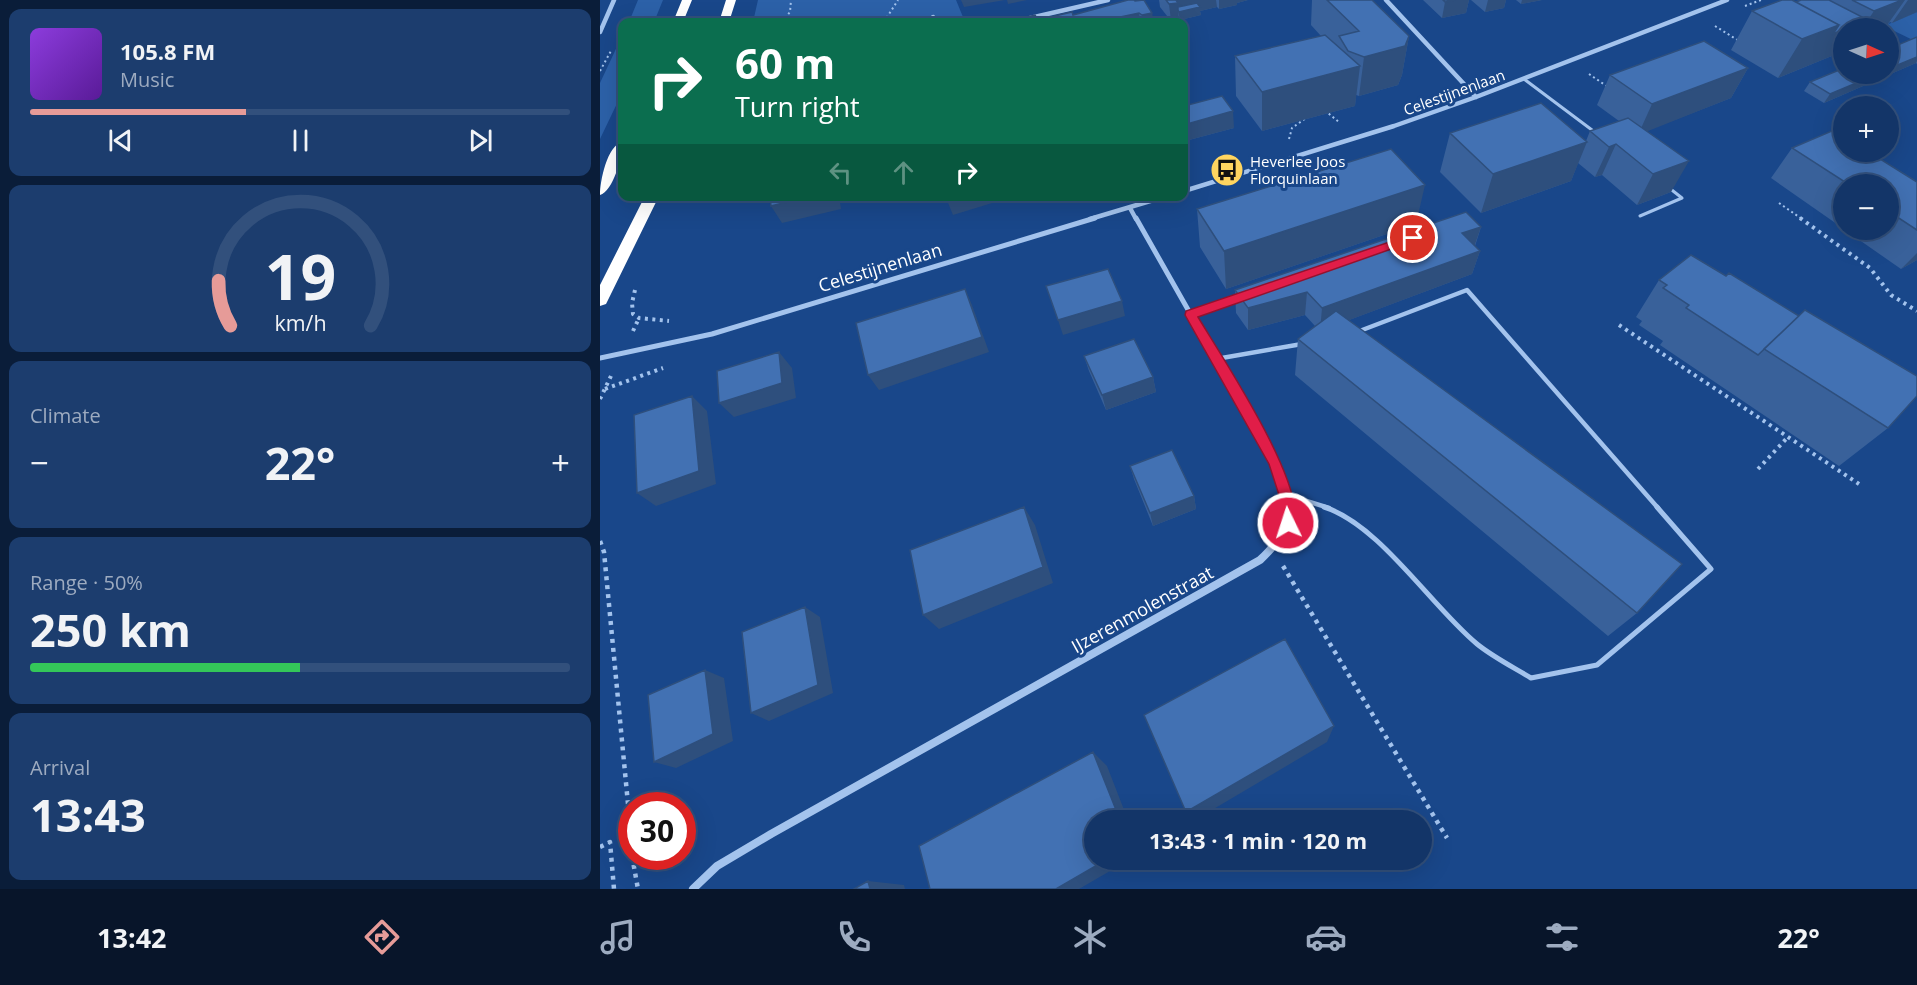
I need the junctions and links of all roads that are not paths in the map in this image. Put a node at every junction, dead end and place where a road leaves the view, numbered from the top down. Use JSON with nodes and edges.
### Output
{"nodes":[{"id":1,"x":614,"y":0,"type":"edge"},
{"id":2,"x":687,"y":0,"type":"edge"},
{"id":3,"x":731,"y":0,"type":"edge"},
{"id":4,"x":1108,"y":0,"type":"edge"},
{"id":5,"x":1386,"y":0,"type":"edge"},
{"id":6,"x":1727,"y":0,"type":"edge"},
{"id":7,"x":680,"y":18,"type":"edge"},
{"id":8,"x":725,"y":18,"type":"edge"},
{"id":9,"x":1029,"y":18,"type":"edge"},
{"id":10,"x":600,"y":32,"type":"edge"},
{"id":11,"x":1524,"y":79,"type":"junction"},
{"id":12,"x":1476,"y":97,"type":"junction"},
{"id":13,"x":1596,"y":133,"type":"edge"},
{"id":14,"x":618,"y":154,"type":"edge"},
{"id":15,"x":1663,"y":183,"type":"edge"},
{"id":16,"x":600,"y":190,"type":"edge"},
{"id":17,"x":1188,"y":190,"type":"edge"},
{"id":18,"x":650,"y":201,"type":"edge"},
{"id":19,"x":1152,"y":201,"type":"edge"},
{"id":20,"x":1130,"y":208,"type":"junction"},
{"id":21,"x":1640,"y":216,"type":"dead end"},
{"id":22,"x":1246,"y":295,"type":"edge"},
{"id":23,"x":600,"y":300,"type":"edge"},
{"id":24,"x":1191,"y":315,"type":"junction"},
{"id":25,"x":1355,"y":332,"type":"edge"},
{"id":26,"x":1310,"y":342,"type":"edge"},
{"id":27,"x":600,"y":358,"type":"edge"},
{"id":28,"x":1216,"y":359,"type":"junction"},
{"id":29,"x":1287,"y":495,"type":"junction"},
{"id":30,"x":693,"y":889,"type":"edge"}],
"edges":[{"from":1,"to":10,"type":"street"},
{"from":2,"to":7,"type":"highway"},
{"from":3,"to":8,"type":"highway"},
{"from":4,"to":9,"type":"street"},
{"from":5,"to":12,"type":"street"},
{"from":6,"to":11,"type":"street","name":"Celestijnenlaan"},
{"from":11,"to":12,"type":"street","name":"Celestijnenlaan"},
{"from":11,"to":13,"type":"lane"},
{"from":12,"to":17,"type":"street","name":"Celestijnenlaan"},
{"from":14,"to":16,"type":"highway"},
{"from":15,"to":21,"type":"lane"},
{"from":18,"to":23,"type":"highway"},
{"from":19,"to":20,"type":"street","name":"Celestijnenlaan"},
{"from":20,"to":24,"type":"street","name":"IJzerenmolenstraat"},
{"from":20,"to":27,"type":"street","name":"Celestijnenlaan"},
{"from":22,"to":24,"type":"lane"},
{"from":24,"to":28,"type":"street","name":"IJzerenmolenstraat"},
{"from":25,"to":29,"type":"lane"},
{"from":26,"to":28,"type":"lane"},
{"from":28,"to":29,"type":"street","name":"IJzerenmolenstraat"},
{"from":29,"to":30,"type":"street","name":"IJzerenmolenstraat"}]}
